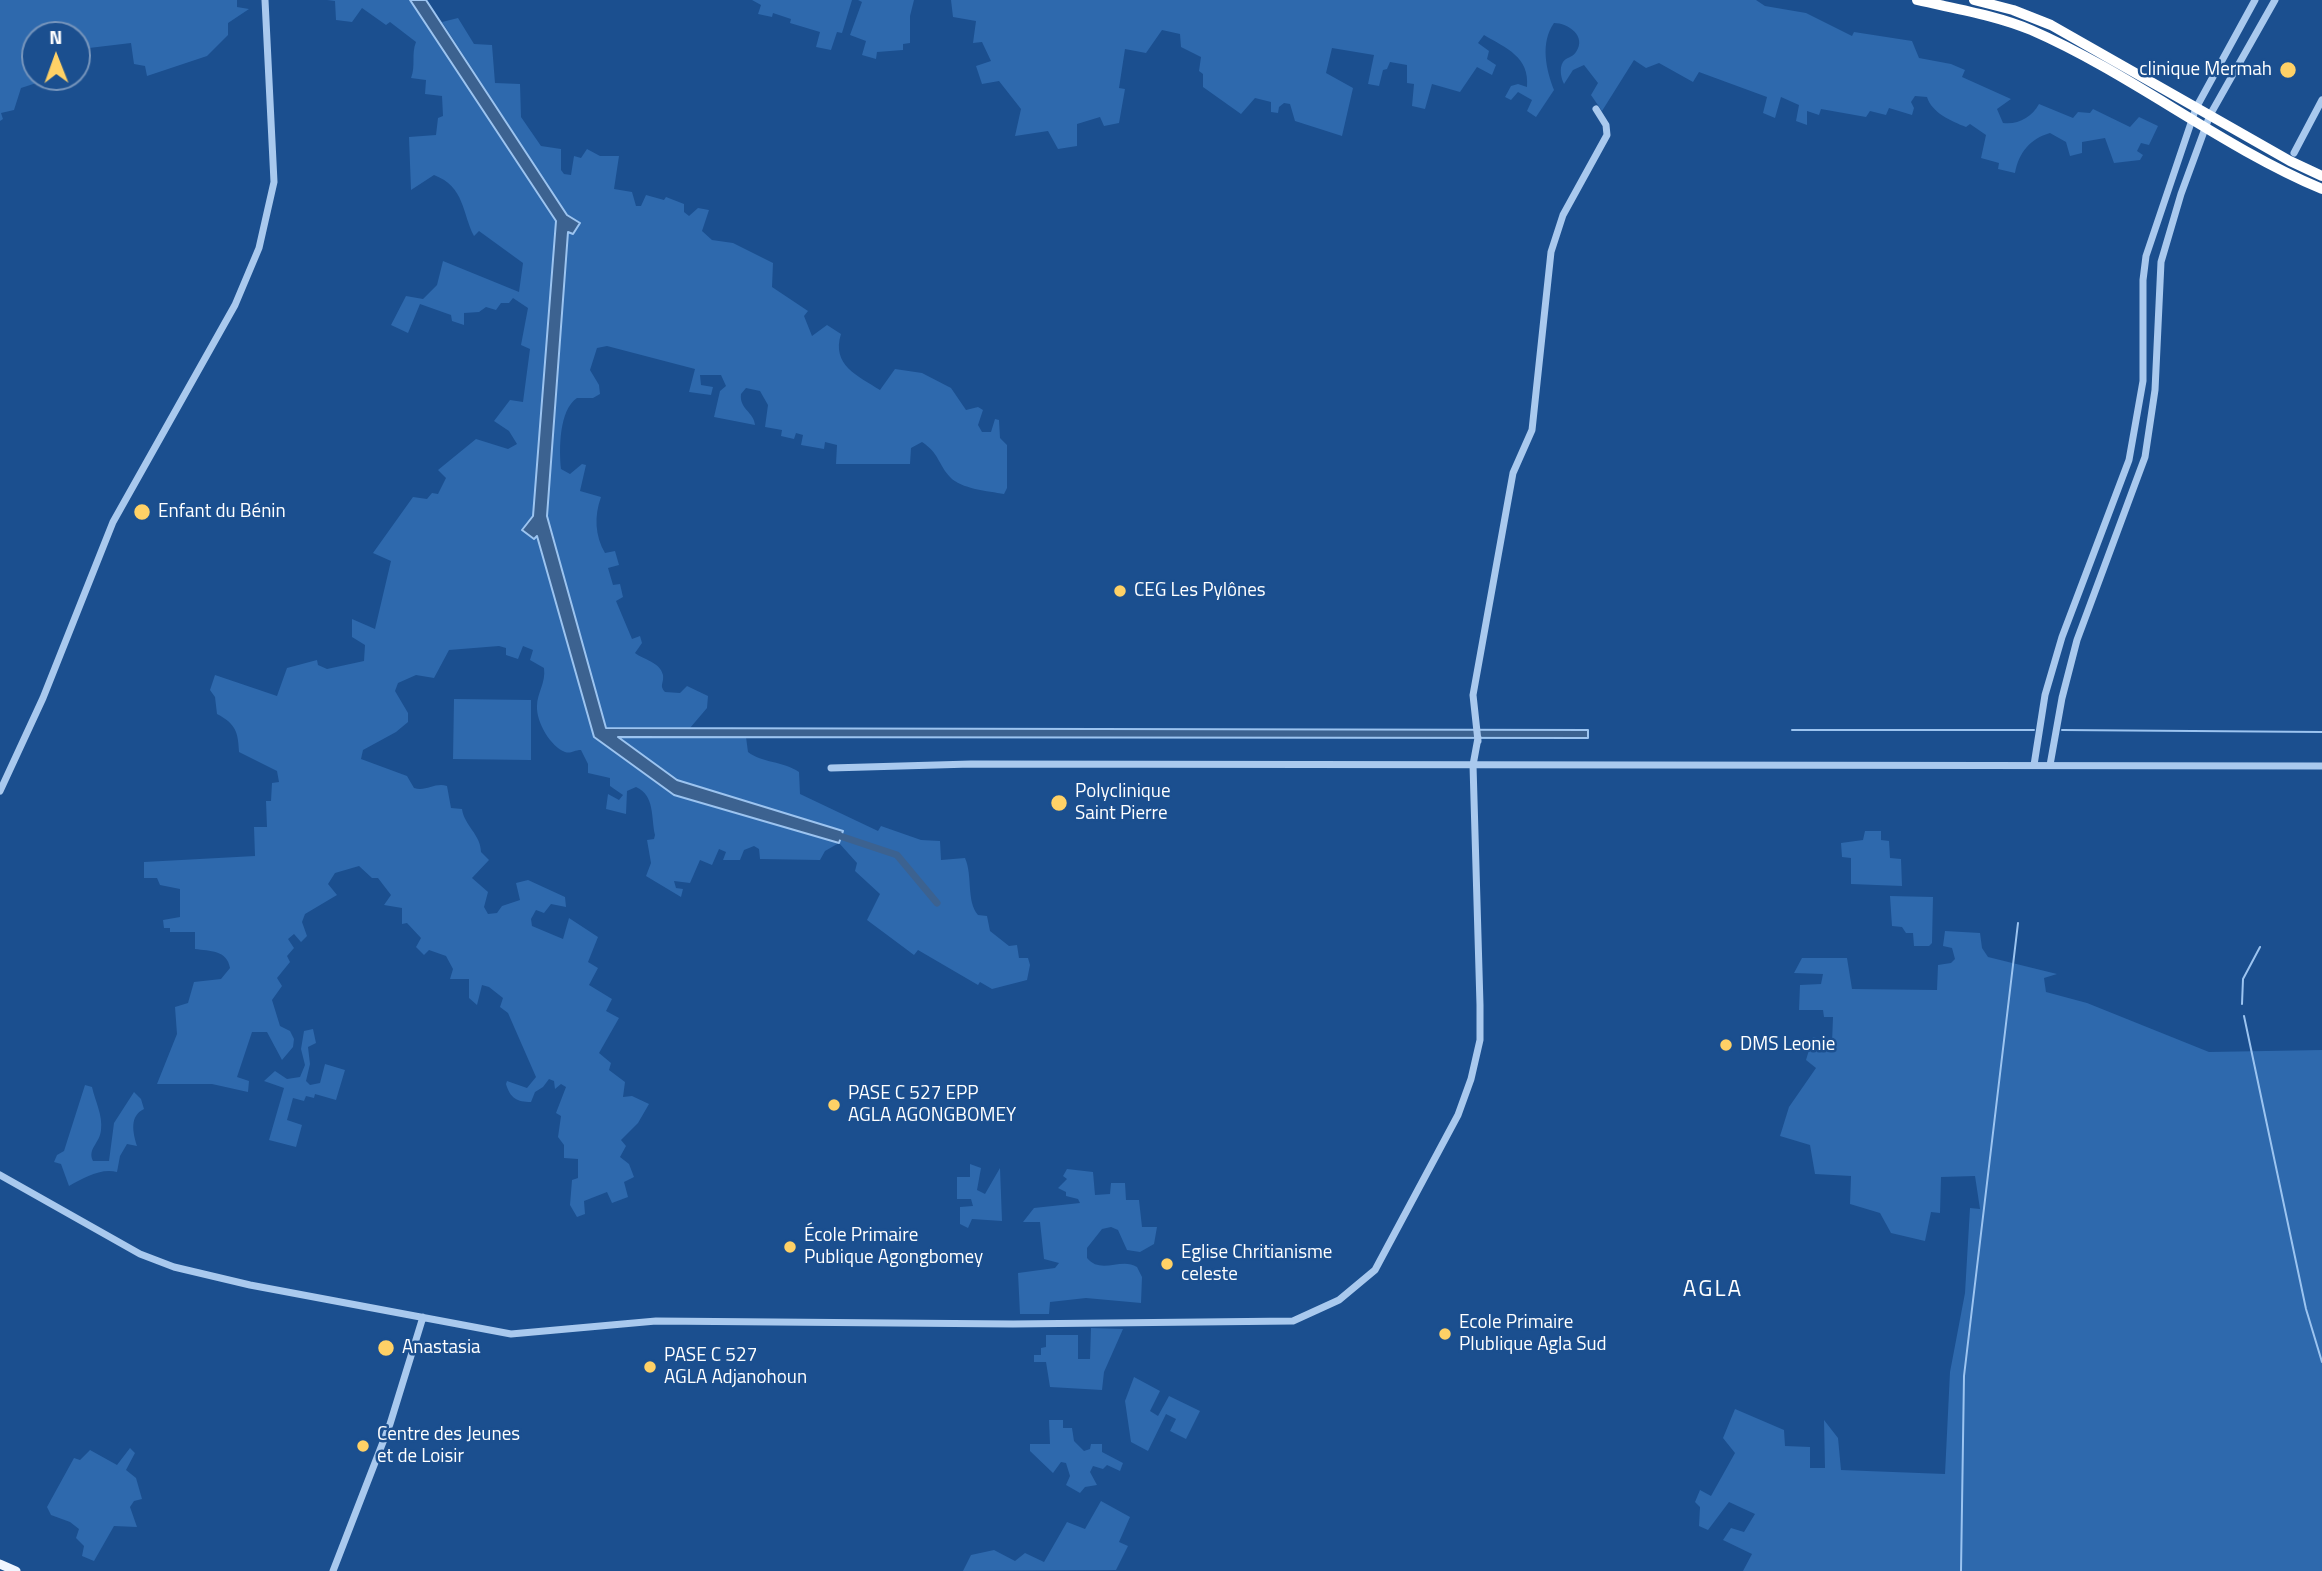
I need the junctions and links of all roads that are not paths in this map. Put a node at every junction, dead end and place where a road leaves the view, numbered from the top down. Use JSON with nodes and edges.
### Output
{"nodes":[{"id":1,"x":265,"y":0,"type":"edge"},
{"id":2,"x":1917,"y":0,"type":"edge"},
{"id":3,"x":1974,"y":0,"type":"edge"},
{"id":4,"x":2255,"y":0,"type":"edge"},
{"id":5,"x":2275,"y":0,"type":"edge"},
{"id":6,"x":2322,"y":100,"type":"edge"},
{"id":7,"x":2196,"y":108,"type":"junction"},
{"id":8,"x":1596,"y":109,"type":"dead end"},
{"id":9,"x":2210,"y":116,"type":"junction"},
{"id":10,"x":2191,"y":120,"type":"junction"},
{"id":11,"x":2206,"y":127,"type":"junction"},
{"id":12,"x":2294,"y":153,"type":"dead end"},
{"id":13,"x":2322,"y":176,"type":"edge"},
{"id":14,"x":2322,"y":189,"type":"edge"},
{"id":15,"x":1476,"y":765,"type":"junction"},
{"id":16,"x":2034,"y":765,"type":"junction"},
{"id":17,"x":2050,"y":765,"type":"junction"},
{"id":18,"x":2322,"y":766,"type":"edge"},
{"id":19,"x":831,"y":768,"type":"dead end"},
{"id":20,"x":0,"y":791,"type":"edge"},
{"id":21,"x":0,"y":1175,"type":"edge"},
{"id":22,"x":423,"y":1317,"type":"junction"},
{"id":23,"x":0,"y":1564,"type":"edge"},
{"id":24,"x":16,"y":1571,"type":"edge"},
{"id":25,"x":333,"y":1571,"type":"edge"}],
"edges":[{"from":1,"to":20,"type":"street"},
{"from":2,"to":10,"type":"highway"},
{"from":3,"to":7,"type":"highway"},
{"from":4,"to":7,"type":"street"},
{"from":5,"to":9,"type":"street"},
{"from":6,"to":12,"type":"street"},
{"from":7,"to":9,"type":"highway"},
{"from":7,"to":10,"type":"street"},
{"from":8,"to":15,"type":"street"},
{"from":9,"to":11,"type":"street"},
{"from":9,"to":13,"type":"highway"},
{"from":10,"to":11,"type":"highway"},
{"from":10,"to":16,"type":"street"},
{"from":11,"to":14,"type":"highway"},
{"from":11,"to":17,"type":"street"},
{"from":15,"to":16,"type":"street"},
{"from":15,"to":19,"type":"street"},
{"from":15,"to":22,"type":"street"},
{"from":16,"to":17,"type":"street"},
{"from":17,"to":18,"type":"street"},
{"from":21,"to":22,"type":"street"},
{"from":22,"to":25,"type":"street"},
{"from":23,"to":24,"type":"main road"}]}
